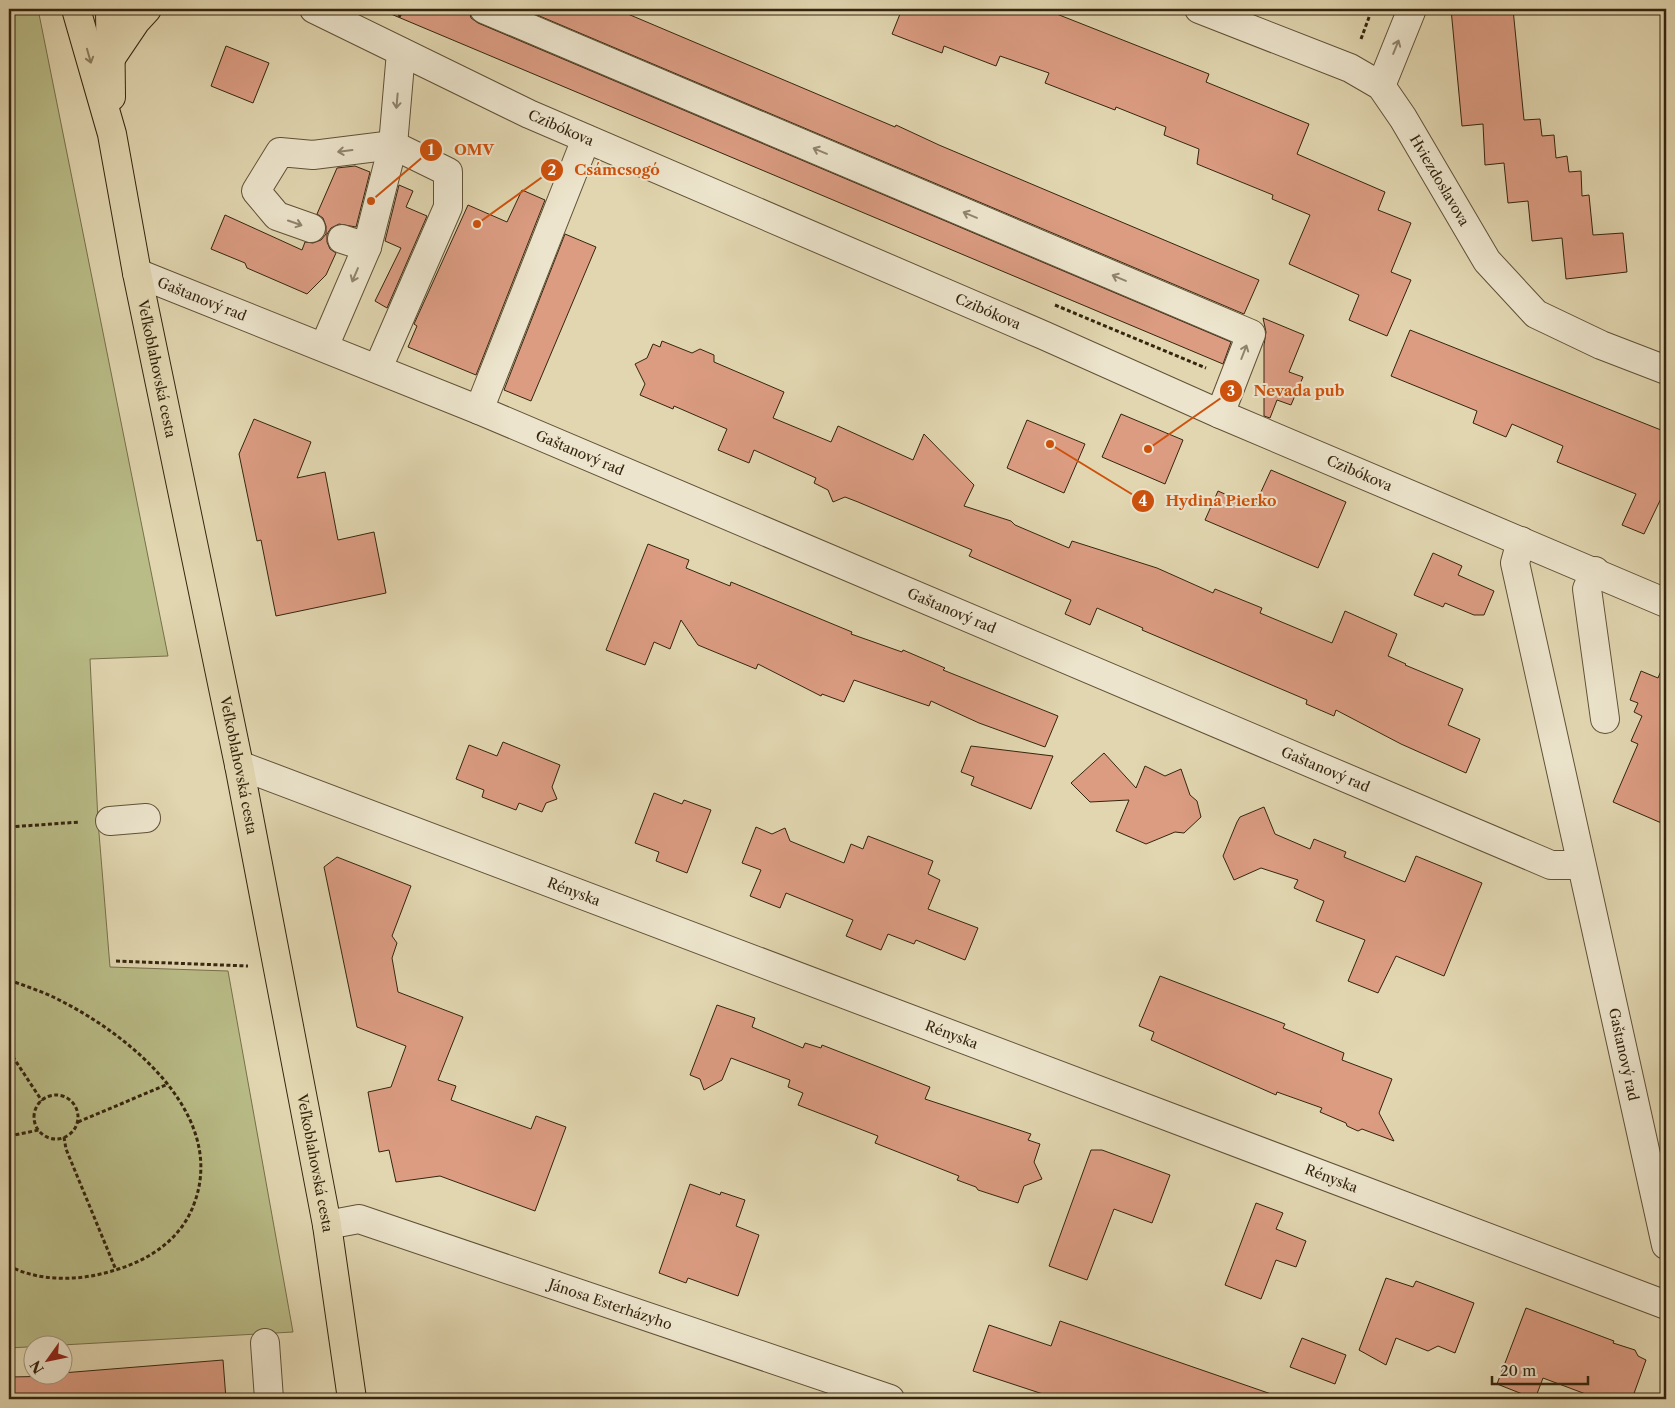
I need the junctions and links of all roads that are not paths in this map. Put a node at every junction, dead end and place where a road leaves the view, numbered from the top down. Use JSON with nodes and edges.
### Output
{"nodes":[{"id":1,"x":76,"y":9,"type":"edge"},
{"id":2,"x":110,"y":9,"type":"edge"},
{"id":3,"x":147,"y":9,"type":"edge"},
{"id":4,"x":314,"y":9,"type":"edge"},
{"id":5,"x":484,"y":9,"type":"edge"},
{"id":6,"x":1199,"y":9,"type":"edge"},
{"id":7,"x":1412,"y":9,"type":"edge"},
{"id":8,"x":401,"y":52,"type":"junction"},
{"id":9,"x":111,"y":58,"type":"junction"},
{"id":10,"x":1381,"y":86,"type":"junction"},
{"id":11,"x":112,"y":134,"type":"junction"},
{"id":12,"x":586,"y":139,"type":"junction"},
{"id":13,"x":393,"y":145,"type":"junction"},
{"id":14,"x":311,"y":228,"type":"dead end"},
{"id":15,"x":137,"y":273,"type":"junction"},
{"id":16,"x":324,"y":346,"type":"junction"},
{"id":17,"x":378,"y":368,"type":"junction"},
{"id":18,"x":1666,"y":370,"type":"edge"},
{"id":19,"x":479,"y":410,"type":"junction"},
{"id":20,"x":1220,"y":414,"type":"junction"},
{"id":21,"x":1521,"y":541,"type":"junction"},
{"id":22,"x":1595,"y":570,"type":"junction"},
{"id":23,"x":1666,"y":603,"type":"edge"},
{"id":24,"x":1605,"y":719,"type":"dead end"},
{"id":25,"x":239,"y":765,"type":"junction"},
{"id":26,"x":146,"y":818,"type":"dead end"},
{"id":27,"x":99,"y":821,"type":"road end"},
{"id":28,"x":1581,"y":865,"type":"junction"},
{"id":29,"x":327,"y":1225,"type":"junction"},
{"id":30,"x":1666,"y":1245,"type":"edge"},
{"id":31,"x":1665,"y":1303,"type":"edge"},
{"id":32,"x":264,"y":1343,"type":"dead end"},
{"id":33,"x":269,"y":1399,"type":"edge"},
{"id":34,"x":352,"y":1399,"type":"edge"},
{"id":35,"x":890,"y":1399,"type":"edge"}],
"edges":[{"from":1,"to":11,"type":"main road","name":"Veľkoblahovská cesta","one_way":true},
{"from":2,"to":9,"type":"main road","name":"Veľkoblahovská cesta"},
{"from":3,"to":9,"type":"main road"},
{"from":4,"to":8,"type":"street","name":"Czibókova"},
{"from":20,"to":5,"type":"street","one_way":true},
{"from":6,"to":10,"type":"street","name":"Hviezdoslavova"},
{"from":10,"to":7,"type":"street","one_way":true},
{"from":8,"to":12,"type":"street","name":"Czibókova"},
{"from":8,"to":13,"type":"street","one_way":true},
{"from":9,"to":11,"type":"main road","name":"Veľkoblahovská cesta"},
{"from":10,"to":18,"type":"street","name":"Hviezdoslavova"},
{"from":11,"to":15,"type":"main road","name":"Veľkoblahovská cesta"},
{"from":12,"to":19,"type":"street"},
{"from":12,"to":20,"type":"street","name":"Czibókova"},
{"from":13,"to":14,"type":"street","one_way":true},
{"from":13,"to":16,"type":"street","one_way":true},
{"from":13,"to":17,"type":"street"},
{"from":15,"to":16,"type":"street","name":"Gaštanový rad"},
{"from":15,"to":25,"type":"main road","name":"Veľkoblahovská cesta"},
{"from":16,"to":17,"type":"street","name":"Gaštanový rad"},
{"from":17,"to":19,"type":"street","name":"Gaštanový rad"},
{"from":19,"to":28,"type":"street","name":"Gaštanový rad"},
{"from":20,"to":21,"type":"street","name":"Czibókova"},
{"from":21,"to":22,"type":"street","name":"Czibókova"},
{"from":21,"to":28,"type":"street","name":"Gaštanový rad"},
{"from":22,"to":23,"type":"street","name":"Czibókova"},
{"from":22,"to":24,"type":"street"},
{"from":25,"to":29,"type":"main road","name":"Veľkoblahovská cesta"},
{"from":25,"to":31,"type":"street","name":"Rényska"},
{"from":26,"to":27,"type":"street"},
{"from":28,"to":30,"type":"street","name":"Gaštanový rad"},
{"from":29,"to":34,"type":"main road","name":"Veľkoblahovská cesta"},
{"from":29,"to":35,"type":"street","name":"Jánosa Esterházyho"},
{"from":32,"to":33,"type":"street"}]}
